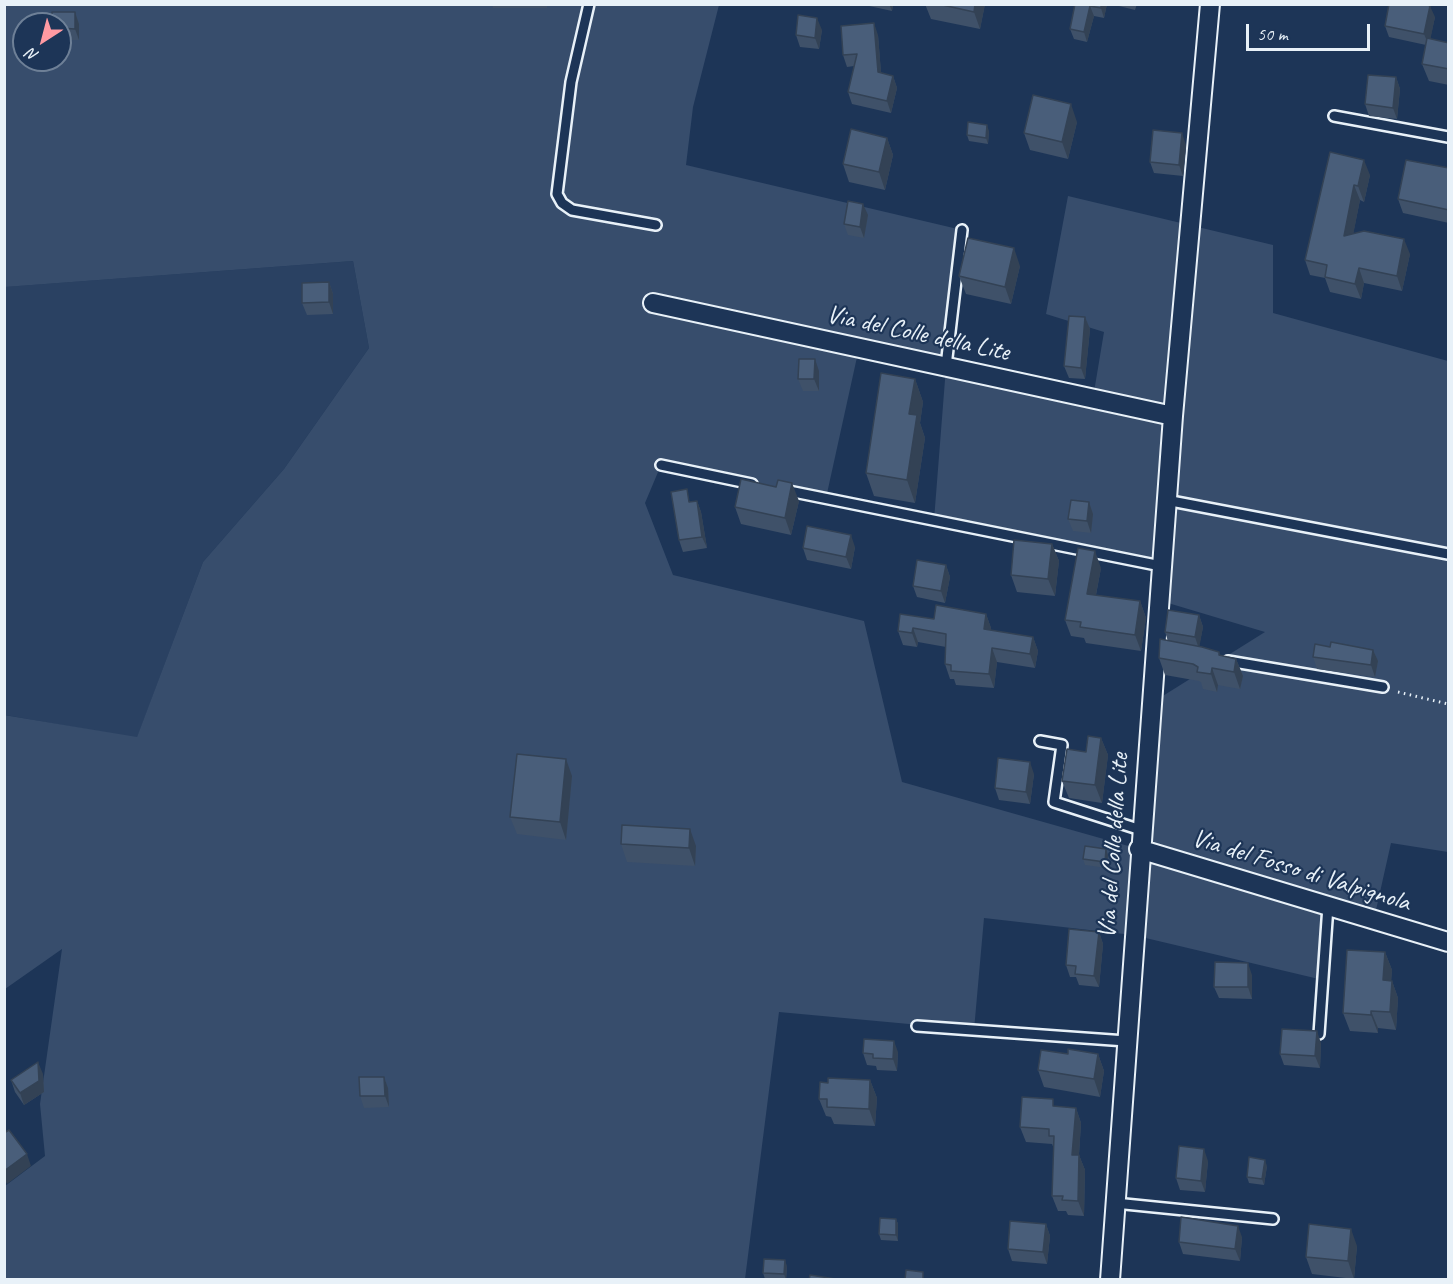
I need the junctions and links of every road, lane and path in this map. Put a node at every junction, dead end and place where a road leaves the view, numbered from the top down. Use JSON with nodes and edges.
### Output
{"nodes":[{"id":1,"x":589,"y":4,"type":"edge"},
{"id":2,"x":1210,"y":4,"type":"edge"},
{"id":3,"x":1334,"y":116,"type":"dead end"},
{"id":4,"x":1449,"y":137,"type":"edge"},
{"id":5,"x":656,"y":225,"type":"dead end"},
{"id":6,"x":962,"y":230,"type":"dead end"},
{"id":7,"x":653,"y":303,"type":"dead end"},
{"id":8,"x":946,"y":366,"type":"junction"},
{"id":9,"x":1173,"y":416,"type":"junction"},
{"id":10,"x":661,"y":465,"type":"dead end"},
{"id":11,"x":760,"y":485,"type":"edge"},
{"id":12,"x":771,"y":487,"type":"edge"},
{"id":13,"x":1166,"y":501,"type":"junction"},
{"id":14,"x":1449,"y":554,"type":"edge"},
{"id":15,"x":1161,"y":566,"type":"junction"},
{"id":16,"x":1212,"y":658,"type":"edge"},
{"id":17,"x":1383,"y":687,"type":"dead end"},
{"id":18,"x":1398,"y":692,"type":"dead end"},
{"id":19,"x":1449,"y":704,"type":"edge"},
{"id":20,"x":1040,"y":741,"type":"dead end"},
{"id":21,"x":1141,"y":830,"type":"junction"},
{"id":22,"x":1139,"y":849,"type":"junction"},
{"id":23,"x":1328,"y":906,"type":"junction"},
{"id":24,"x":1449,"y":942,"type":"edge"},
{"id":25,"x":917,"y":1026,"type":"dead end"},
{"id":26,"x":1319,"y":1034,"type":"edge"},
{"id":27,"x":1126,"y":1041,"type":"junction"},
{"id":28,"x":1115,"y":1203,"type":"junction"},
{"id":29,"x":1273,"y":1219,"type":"dead end"},
{"id":30,"x":1110,"y":1280,"type":"edge"}],
"edges":[{"from":1,"to":5,"type":"lane"},
{"from":2,"to":9,"type":"street","name":"Via del Colle della Lite"},
{"from":3,"to":4,"type":"lane"},
{"from":6,"to":8,"type":"lane"},
{"from":7,"to":8,"type":"street","name":"Via del Colle della Lite"},
{"from":8,"to":9,"type":"street","name":"Via del Colle della Lite"},
{"from":9,"to":13,"type":"street","name":"Via del Colle della Lite"},
{"from":10,"to":11,"type":"lane"},
{"from":12,"to":15,"type":"lane"},
{"from":13,"to":14,"type":"lane"},
{"from":13,"to":15,"type":"street","name":"Via del Colle della Lite"},
{"from":15,"to":21,"type":"street","name":"Via del Colle della Lite"},
{"from":16,"to":17,"type":"lane"},
{"from":18,"to":19,"type":"path"},
{"from":20,"to":21,"type":"lane"},
{"from":21,"to":22,"type":"street","name":"Via del Colle della Lite"},
{"from":22,"to":23,"type":"street","name":"Via del Fosso di Valpignola"},
{"from":22,"to":27,"type":"street","name":"Via del Colle della Lite"},
{"from":23,"to":24,"type":"street","name":"Via del Fosso di Valpignola"},
{"from":23,"to":26,"type":"lane"},
{"from":25,"to":27,"type":"lane"},
{"from":27,"to":28,"type":"street","name":"Via del Colle della Lite"},
{"from":28,"to":29,"type":"lane"},
{"from":28,"to":30,"type":"street","name":"Via del Colle della Lite"}]}
